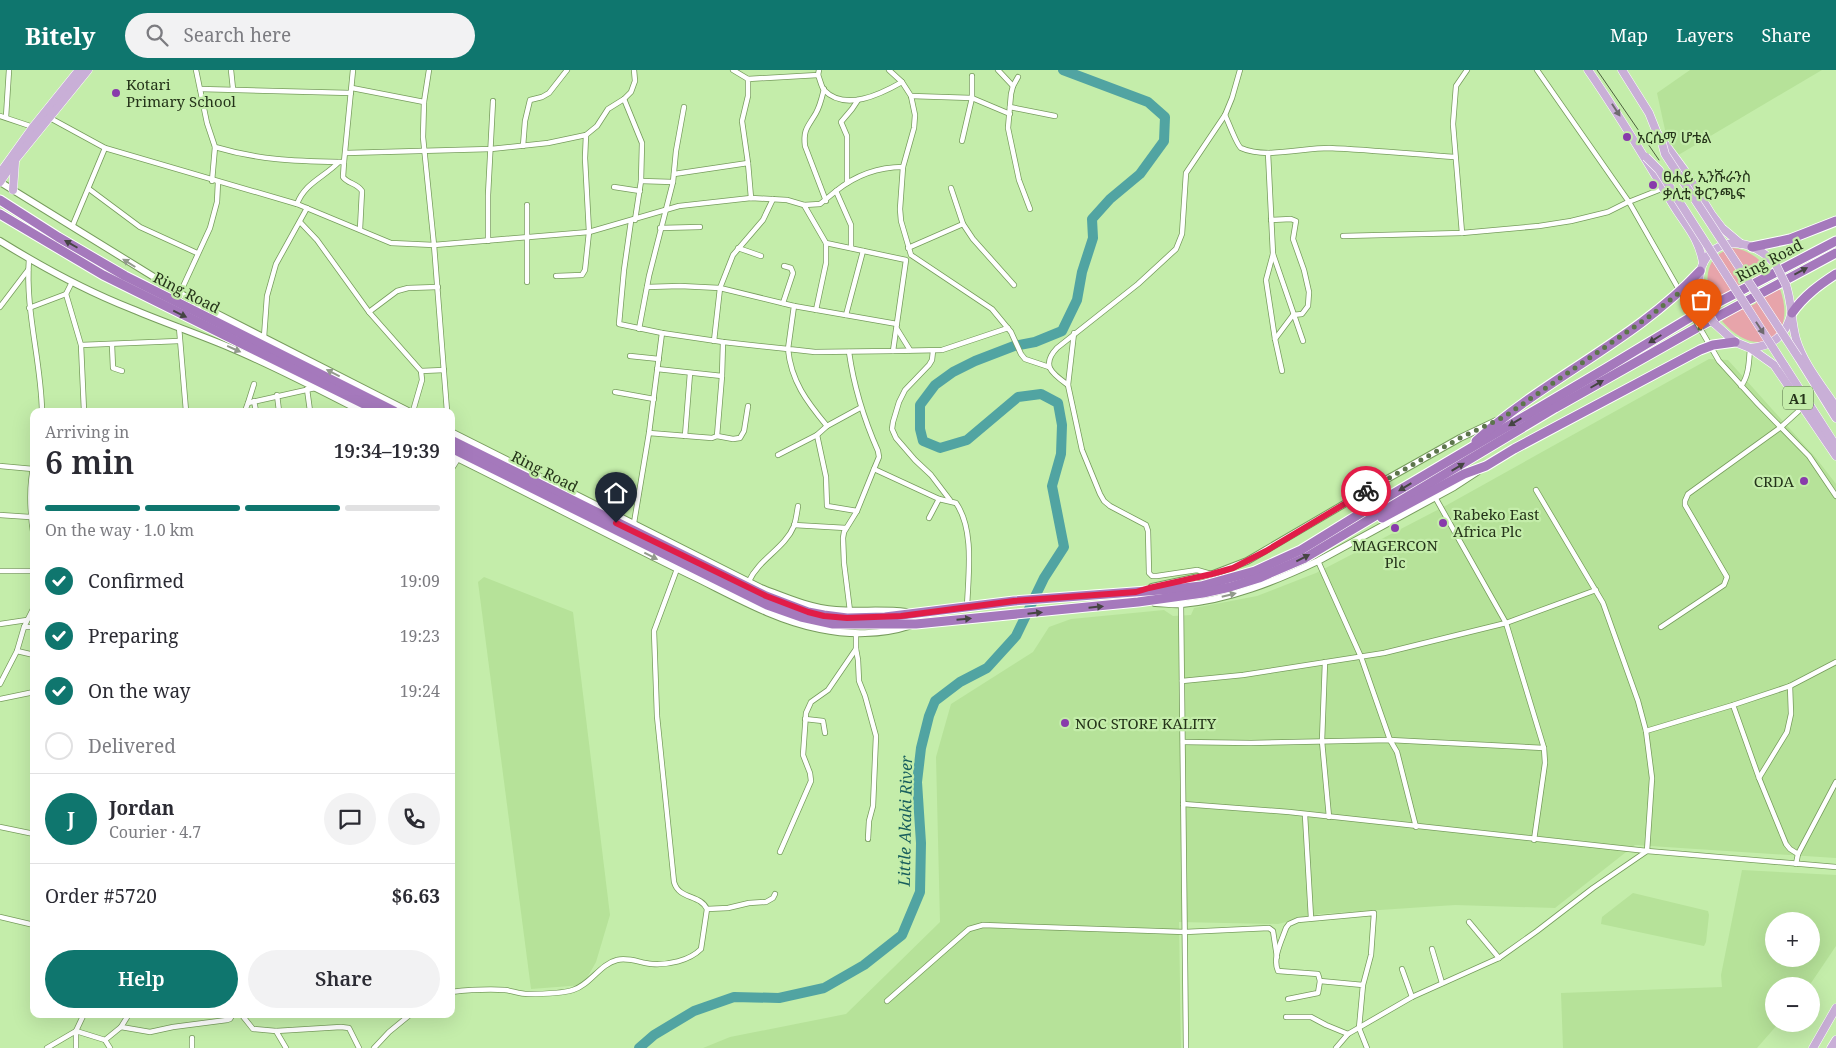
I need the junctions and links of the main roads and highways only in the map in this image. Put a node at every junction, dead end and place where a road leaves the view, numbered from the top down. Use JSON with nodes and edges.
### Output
{"nodes":[{"id":1,"x":79,"y":70,"type":"edge"},
{"id":2,"x":88,"y":70,"type":"edge"},
{"id":3,"x":1588,"y":70,"type":"edge"},
{"id":4,"x":1622,"y":70,"type":"edge"},
{"id":5,"x":1662,"y":139,"type":"junction"},
{"id":6,"x":1646,"y":157,"type":"junction"},
{"id":7,"x":13,"y":159,"type":"junction"},
{"id":8,"x":0,"y":162,"type":"edge"},
{"id":9,"x":0,"y":173,"type":"edge"},
{"id":10,"x":0,"y":182,"type":"edge"},
{"id":11,"x":13,"y":190,"type":"road end"},
{"id":12,"x":0,"y":200,"type":"edge"},
{"id":13,"x":0,"y":214,"type":"edge"},
{"id":14,"x":1836,"y":221,"type":"edge"},
{"id":15,"x":1836,"y":241,"type":"edge"},
{"id":16,"x":1742,"y":244,"type":"junction"},
{"id":17,"x":1752,"y":247,"type":"junction"},
{"id":18,"x":1836,"y":253,"type":"edge"},
{"id":19,"x":1702,"y":267,"type":"junction"},
{"id":20,"x":1836,"y":274,"type":"edge"},
{"id":21,"x":1792,"y":313,"type":"junction"},
{"id":22,"x":1735,"y":342,"type":"junction"},
{"id":23,"x":1750,"y":348,"type":"junction"},
{"id":24,"x":1836,"y":406,"type":"edge"},
{"id":25,"x":372,"y":408,"type":"edge"},
{"id":26,"x":388,"y":408,"type":"edge"},
{"id":27,"x":1836,"y":418,"type":"edge"},
{"id":28,"x":455,"y":442,"type":"edge"},
{"id":29,"x":1836,"y":446,"type":"edge"},
{"id":30,"x":455,"y":450,"type":"edge"},
{"id":31,"x":1462,"y":453,"type":"junction"},
{"id":32,"x":1836,"y":456,"type":"edge"},
{"id":33,"x":1352,"y":531,"type":"junction"},
{"id":34,"x":1137,"y":597,"type":"junction"},
{"id":35,"x":1836,"y":1008,"type":"edge"},
{"id":36,"x":1836,"y":1040,"type":"edge"},
{"id":37,"x":1813,"y":1048,"type":"edge"},
{"id":38,"x":1831,"y":1048,"type":"edge"}],
"edges":[{"from":1,"to":7,"type":"main road"},
{"from":2,"to":7,"type":"main road"},
{"from":3,"to":6,"type":"main road","one_way":true},
{"from":4,"to":5,"type":"main road"},
{"from":5,"to":16,"type":"main road"},
{"from":5,"to":27,"type":"main road","bridge":true},
{"from":6,"to":19,"type":"main road"},
{"from":6,"to":29,"type":"main road","one_way":true,"bridge":true},
{"from":7,"to":8,"type":"main road"},
{"from":7,"to":9,"type":"main road"},
{"from":7,"to":10,"type":"main road"},
{"from":7,"to":11,"type":"main road"},
{"from":26,"to":12,"type":"highway","name":"Ring Road","one_way":true},
{"from":13,"to":25,"type":"highway","name":"Ring Road","one_way":true},
{"from":14,"to":17,"type":"highway"},
{"from":15,"to":31,"type":"highway","name":"Ring Road","one_way":true},
{"from":16,"to":17,"type":"main road"},
{"from":16,"to":19,"type":"main road"},
{"from":17,"to":21,"type":"main road","number":"A1","bridge":true},
{"from":33,"to":18,"type":"highway","name":"Ring Road","one_way":true},
{"from":19,"to":22,"type":"main road","number":"A1","bridge":true},
{"from":19,"to":31,"type":"highway"},
{"from":20,"to":21,"type":"highway"},
{"from":21,"to":23,"type":"main road"},
{"from":21,"to":24,"type":"main road","number":"A1"},
{"from":22,"to":23,"type":"main road","number":"A1"},
{"from":22,"to":33,"type":"highway"},
{"from":23,"to":32,"type":"main road","number":"A1"},
{"from":28,"to":34,"type":"highway","name":"Ring Road"},
{"from":30,"to":34,"type":"highway","name":"Ring Road","one_way":true},
{"from":31,"to":34,"type":"highway","name":"Ring Road","one_way":true},
{"from":34,"to":33,"type":"highway","name":"Ring Road","one_way":true},
{"from":35,"to":37,"type":"main road"},
{"from":36,"to":38,"type":"main road"}]}
